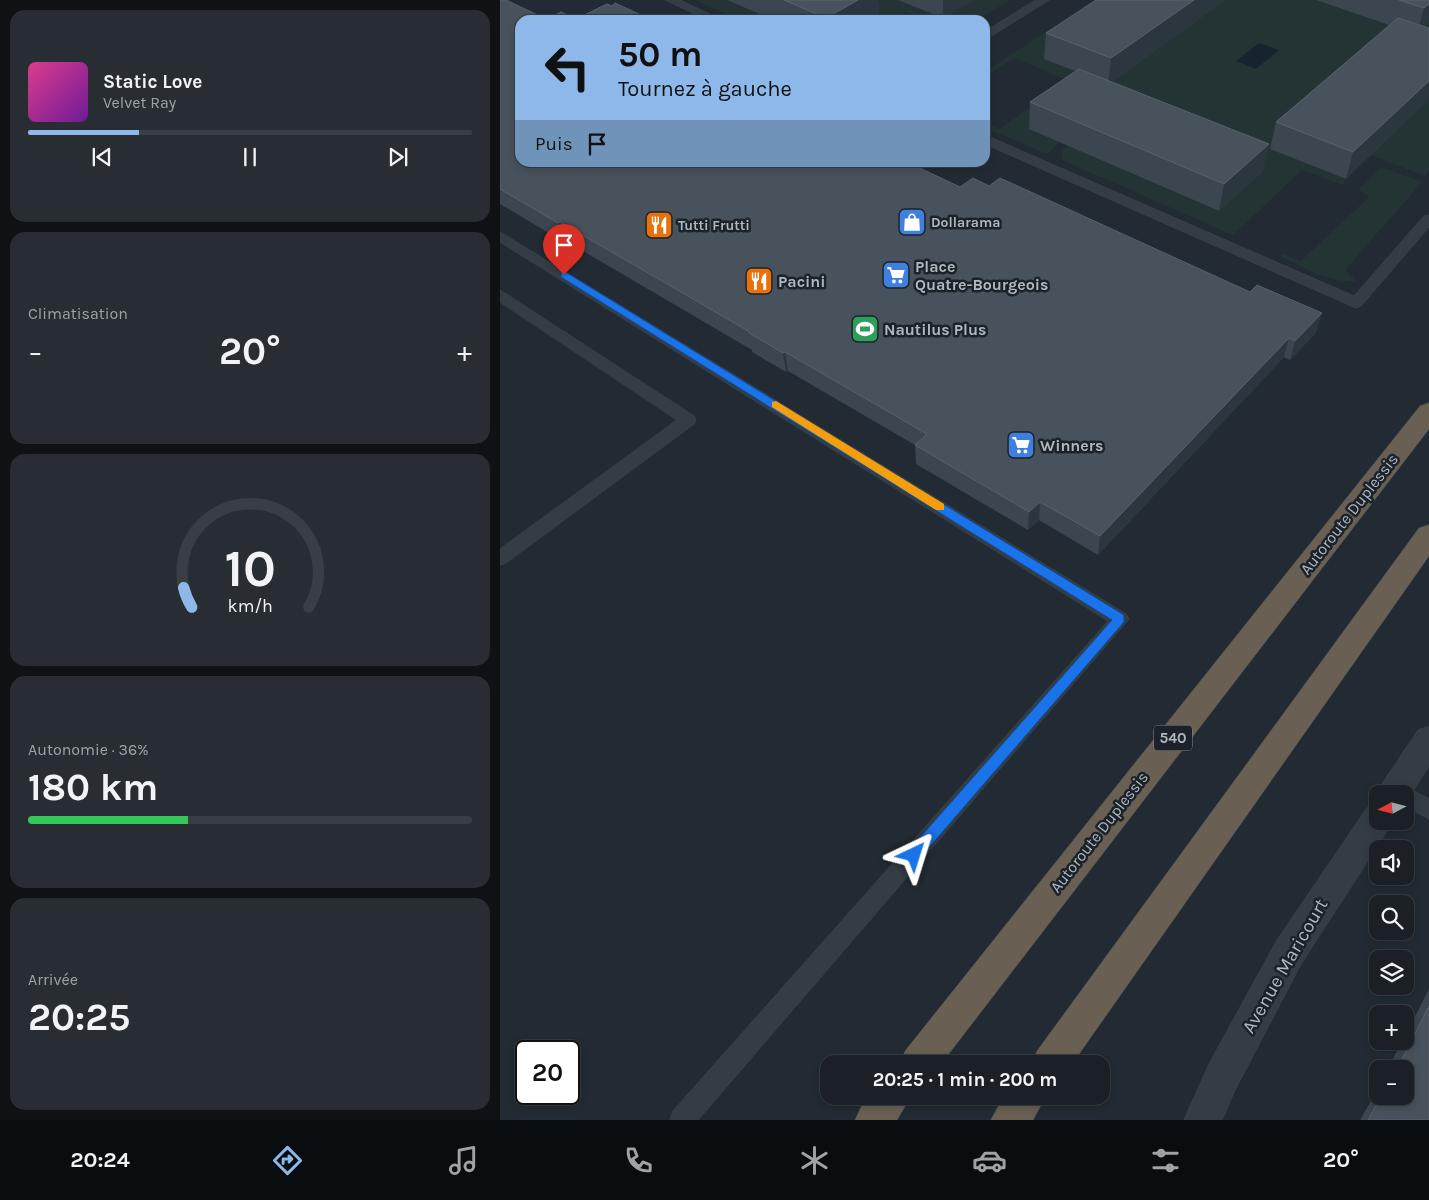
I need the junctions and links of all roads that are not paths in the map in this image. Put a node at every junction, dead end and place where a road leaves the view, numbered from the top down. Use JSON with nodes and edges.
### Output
{"nodes":[{"id":1,"x":671,"y":0,"type":"edge"},
{"id":2,"x":1044,"y":0,"type":"edge"},
{"id":3,"x":705,"y":15,"type":"edge"},
{"id":4,"x":990,"y":34,"type":"edge"},
{"id":5,"x":990,"y":141,"type":"edge"},
{"id":6,"x":1429,"y":219,"type":"edge"},
{"id":7,"x":500,"y":236,"type":"edge"},
{"id":8,"x":500,"y":295,"type":"edge"},
{"id":9,"x":1429,"y":412,"type":"edge"},
{"id":10,"x":1429,"y":535,"type":"edge"},
{"id":11,"x":500,"y":558,"type":"edge"},
{"id":12,"x":1429,"y":740,"type":"edge"},
{"id":13,"x":1404,"y":785,"type":"edge"},
{"id":14,"x":1414,"y":801,"type":"edge"},
{"id":15,"x":1429,"y":810,"type":"edge"},
{"id":16,"x":1370,"y":830,"type":"edge"},
{"id":17,"x":925,"y":1055,"type":"edge"},
{"id":18,"x":1056,"y":1055,"type":"edge"},
{"id":19,"x":885,"y":1105,"type":"edge"},
{"id":20,"x":1021,"y":1105,"type":"edge"},
{"id":21,"x":682,"y":1120,"type":"edge"},
{"id":22,"x":874,"y":1120,"type":"edge"},
{"id":23,"x":1010,"y":1120,"type":"edge"},
{"id":24,"x":1203,"y":1120,"type":"edge"}],
"edges":[{"from":1,"to":3,"type":"lane"},
{"from":2,"to":4,"type":"lane"},
{"from":5,"to":6,"type":"lane"},
{"from":7,"to":21,"type":"lane"},
{"from":8,"to":11,"type":"lane"},
{"from":9,"to":17,"type":"highway","name":"Autoroute Duplessis","number":"540"},
{"from":10,"to":18,"type":"highway"},
{"from":12,"to":13,"type":"street"},
{"from":14,"to":15,"type":"lane"},
{"from":16,"to":24,"type":"street","name":"Avenue Maricourt"},
{"from":19,"to":22,"type":"highway"},
{"from":20,"to":23,"type":"highway"}]}
